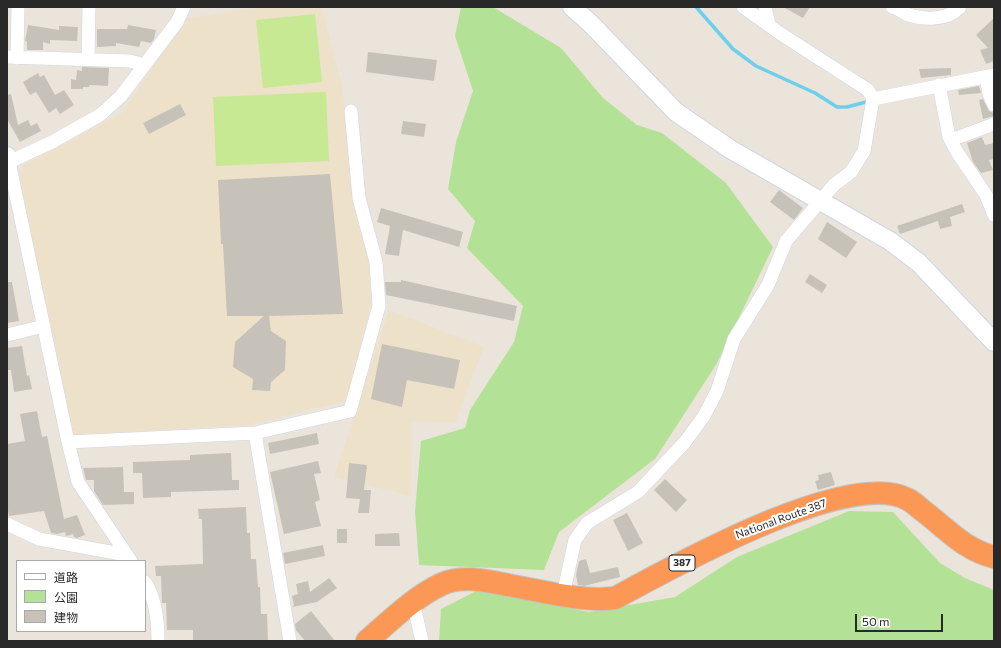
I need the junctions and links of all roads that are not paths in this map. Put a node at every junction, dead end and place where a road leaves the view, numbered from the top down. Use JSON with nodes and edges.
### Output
{"nodes":[{"id":1,"x":18,"y":7,"type":"edge"},
{"id":2,"x":89,"y":7,"type":"edge"},
{"id":3,"x":184,"y":7,"type":"edge"},
{"id":4,"x":572,"y":7,"type":"edge"},
{"id":5,"x":743,"y":7,"type":"edge"},
{"id":6,"x":765,"y":7,"type":"edge"},
{"id":7,"x":892,"y":7,"type":"edge"},
{"id":8,"x":960,"y":7,"type":"edge"},
{"id":9,"x":769,"y":26,"type":"junction"},
{"id":10,"x":12,"y":57,"type":"edge"},
{"id":11,"x":88,"y":60,"type":"junction"},
{"id":12,"x":144,"y":65,"type":"junction"},
{"id":13,"x":990,"y":76,"type":"edge"},
{"id":14,"x":940,"y":85,"type":"junction"},
{"id":15,"x":873,"y":99,"type":"junction"},
{"id":16,"x":994,"y":104,"type":"edge"},
{"id":17,"x":351,"y":111,"type":"dead end"},
{"id":18,"x":994,"y":124,"type":"edge"},
{"id":19,"x":951,"y":140,"type":"junction"},
{"id":20,"x":8,"y":160,"type":"edge"},
{"id":21,"x":821,"y":199,"type":"junction"},
{"id":22,"x":994,"y":215,"type":"edge"},
{"id":23,"x":44,"y":326,"type":"junction"},
{"id":24,"x":7,"y":335,"type":"edge"},
{"id":25,"x":994,"y":342,"type":"edge"},
{"id":26,"x":255,"y":433,"type":"junction"},
{"id":27,"x":68,"y":442,"type":"junction"},
{"id":28,"x":7,"y":524,"type":"edge"},
{"id":29,"x":994,"y":557,"type":"edge"},
{"id":30,"x":129,"y":558,"type":"edge"},
{"id":31,"x":146,"y":584,"type":"edge"},
{"id":32,"x":563,"y":595,"type":"junction"},
{"id":33,"x":413,"y":602,"type":"junction"},
{"id":34,"x":158,"y":641,"type":"edge"},
{"id":35,"x":290,"y":641,"type":"edge"},
{"id":36,"x":367,"y":641,"type":"edge"},
{"id":37,"x":422,"y":641,"type":"edge"}],
"edges":[{"from":1,"to":10,"type":"street"},
{"from":2,"to":11,"type":"street"},
{"from":3,"to":12,"type":"street"},
{"from":4,"to":21,"type":"street"},
{"from":5,"to":9,"type":"street"},
{"from":6,"to":9,"type":"street"},
{"from":7,"to":8,"type":"street"},
{"from":9,"to":15,"type":"street"},
{"from":10,"to":11,"type":"street"},
{"from":11,"to":12,"type":"street"},
{"from":12,"to":20,"type":"street"},
{"from":13,"to":14,"type":"street"},
{"from":13,"to":16,"type":"street"},
{"from":14,"to":15,"type":"street"},
{"from":14,"to":19,"type":"street"},
{"from":15,"to":21,"type":"street"},
{"from":17,"to":26,"type":"street"},
{"from":18,"to":19,"type":"street"},
{"from":19,"to":22,"type":"street"},
{"from":20,"to":23,"type":"street"},
{"from":21,"to":25,"type":"street"},
{"from":21,"to":32,"type":"street"},
{"from":23,"to":24,"type":"street"},
{"from":23,"to":27,"type":"street"},
{"from":26,"to":27,"type":"street"},
{"from":26,"to":35,"type":"street"},
{"from":27,"to":30,"type":"street"},
{"from":28,"to":30,"type":"street"},
{"from":29,"to":32,"type":"highway","name":"National Route 387","number":"387"},
{"from":31,"to":34,"type":"street"},
{"from":32,"to":33,"type":"highway","name":"National Route 387","number":"387"},
{"from":33,"to":36,"type":"highway","name":"National Route 387","number":"387"},
{"from":33,"to":37,"type":"street"}]}
